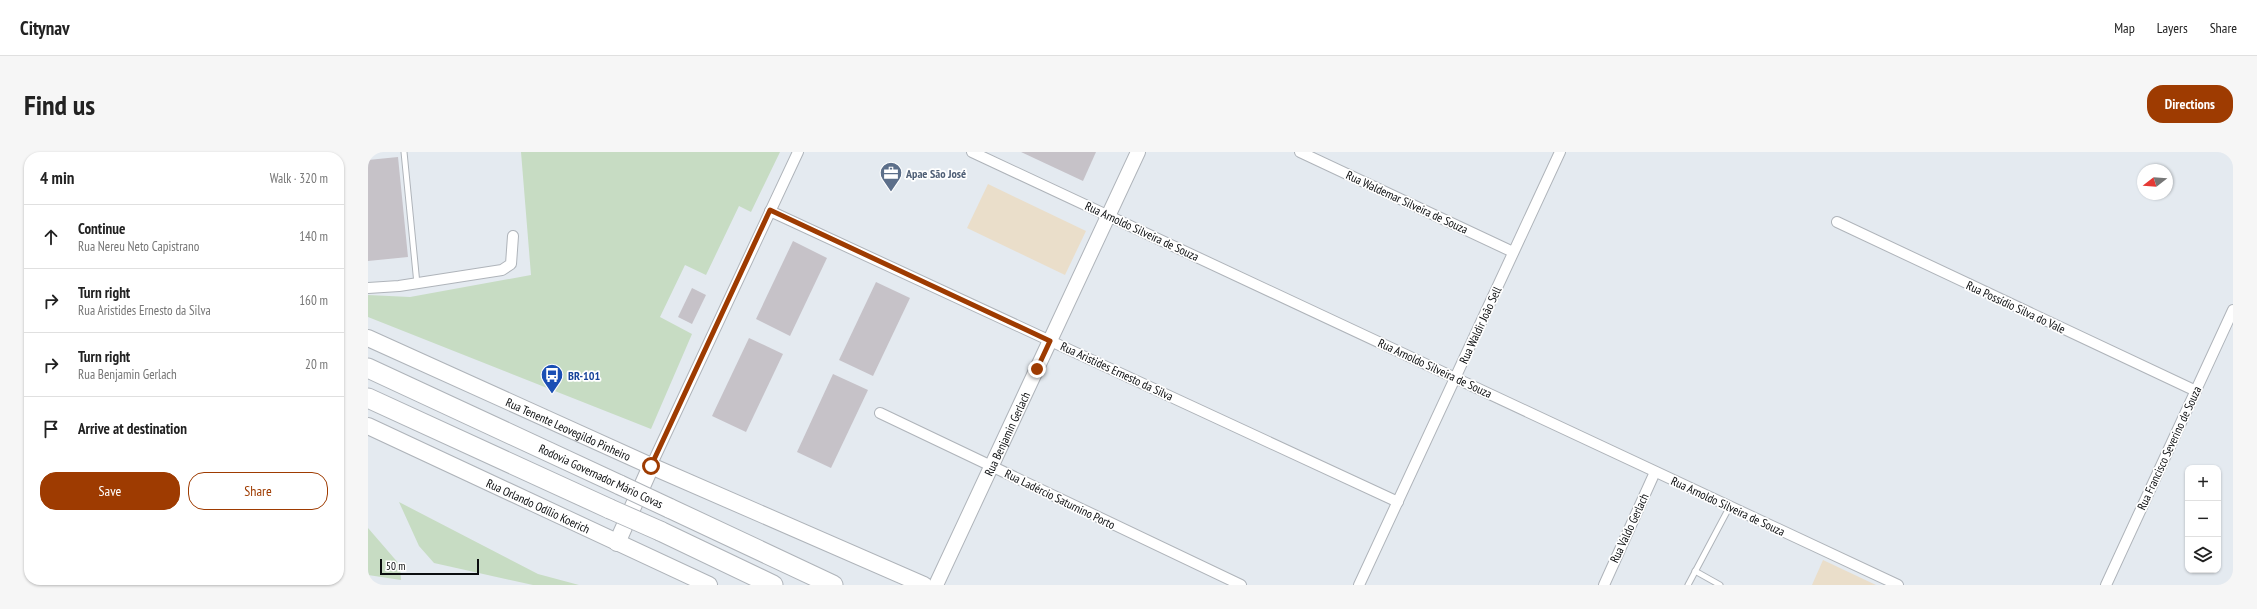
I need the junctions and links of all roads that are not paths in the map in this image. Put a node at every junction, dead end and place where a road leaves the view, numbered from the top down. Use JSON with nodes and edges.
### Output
{"nodes":[{"id":1,"x":404,"y":152,"type":"edge"},
{"id":2,"x":798,"y":152,"type":"edge"},
{"id":3,"x":972,"y":152,"type":"edge"},
{"id":4,"x":1138,"y":152,"type":"edge"},
{"id":5,"x":1300,"y":152,"type":"edge"},
{"id":6,"x":1560,"y":152,"type":"edge"},
{"id":7,"x":770,"y":210,"type":"junction"},
{"id":8,"x":1109,"y":215,"type":"junction"},
{"id":9,"x":1837,"y":222,"type":"dead end"},
{"id":10,"x":513,"y":236,"type":"dead end"},
{"id":11,"x":1513,"y":252,"type":"junction"},
{"id":12,"x":417,"y":284,"type":"junction"},
{"id":13,"x":368,"y":288,"type":"edge"},
{"id":14,"x":2233,"y":310,"type":"edge"},
{"id":15,"x":368,"y":338,"type":"edge"},
{"id":16,"x":1050,"y":341,"type":"junction"},
{"id":17,"x":368,"y":368,"type":"edge"},
{"id":18,"x":1455,"y":378,"type":"junction"},
{"id":19,"x":2196,"y":391,"type":"junction"},
{"id":20,"x":368,"y":398,"type":"edge"},
{"id":21,"x":880,"y":413,"type":"dead end"},
{"id":22,"x":368,"y":426,"type":"edge"},
{"id":23,"x":651,"y":466,"type":"junction"},
{"id":24,"x":992,"y":466,"type":"junction"},
{"id":25,"x":1655,"y":472,"type":"junction"},
{"id":26,"x":1398,"y":502,"type":"junction"},
{"id":27,"x":1730,"y":506,"type":"junction"},
{"id":28,"x":617,"y":543,"type":"junction"},
{"id":29,"x":1695,"y":571,"type":"junction"},
{"id":30,"x":709,"y":585,"type":"edge"},
{"id":31,"x":774,"y":585,"type":"edge"},
{"id":32,"x":833,"y":585,"type":"edge"},
{"id":33,"x":924,"y":585,"type":"edge"},
{"id":34,"x":936,"y":585,"type":"edge"},
{"id":35,"x":1241,"y":585,"type":"edge"},
{"id":36,"x":1359,"y":585,"type":"edge"},
{"id":37,"x":1604,"y":585,"type":"edge"},
{"id":38,"x":1688,"y":585,"type":"edge"},
{"id":39,"x":1720,"y":585,"type":"edge"},
{"id":40,"x":1898,"y":585,"type":"edge"},
{"id":41,"x":2106,"y":585,"type":"edge"}],
"edges":[{"from":1,"to":12,"type":"lane"},
{"from":2,"to":7,"type":"street"},
{"from":3,"to":8,"type":"street","name":"Rua Arnoldo Silveira de Souza"},
{"from":4,"to":8,"type":"main road","name":"Rua Benjamin Gerlach"},
{"from":5,"to":11,"type":"street","name":"Rua Waldemar Silveira de Souza"},
{"from":6,"to":11,"type":"street","name":"Rua Waldir João Sell"},
{"from":7,"to":16,"type":"street","name":"Rua Aristides Ernesto da Silva"},
{"from":7,"to":23,"type":"street"},
{"from":8,"to":16,"type":"main road","name":"Rua Benjamin Gerlach"},
{"from":8,"to":18,"type":"street","name":"Rua Arnoldo Silveira de Souza"},
{"from":9,"to":19,"type":"street","name":"Rua Possídio Silva do Vale"},
{"from":10,"to":12,"type":"street"},
{"from":11,"to":18,"type":"street","name":"Rua Waldir João Sell"},
{"from":12,"to":13,"type":"street"},
{"from":14,"to":19,"type":"street","name":"Rua Francisco Severino de Souza"},
{"from":15,"to":23,"type":"main road","name":"Rua Tenente Leovegildo Pinheiro"},
{"from":16,"to":24,"type":"main road","name":"Rua Benjamin Gerlach"},
{"from":16,"to":26,"type":"street","name":"Rua Aristides Ernesto da Silva"},
{"from":17,"to":32,"type":"highway","name":"Rodovia Governador Mário Covas","bridge":true},
{"from":18,"to":25,"type":"street","name":"Rua Arnoldo Silveira de Souza"},
{"from":18,"to":26,"type":"street","name":"Rua Waldir João Sell"},
{"from":19,"to":41,"type":"street","name":"Rua Francisco Severino de Souza"},
{"from":20,"to":31,"type":"highway","bridge":true},
{"from":21,"to":24,"type":"street","name":"Rua Ladércio Saturnino Porto"},
{"from":22,"to":28,"type":"main road","name":"Rua Orlando Odílio Koerich"},
{"from":23,"to":28,"type":"main road"},
{"from":23,"to":33,"type":"main road","name":"Rua Tenente Leovegildo Pinheiro"},
{"from":24,"to":34,"type":"main road","name":"Rua Benjamin Gerlach"},
{"from":24,"to":35,"type":"street","name":"Rua Ladércio Saturnino Porto"},
{"from":25,"to":27,"type":"street","name":"Rua Arnoldo Silveira de Souza"},
{"from":25,"to":37,"type":"street","name":"Rua Valdo Gerlach"},
{"from":26,"to":36,"type":"street","name":"Rua Waldir João Sell"},
{"from":27,"to":29,"type":"lane"},
{"from":27,"to":40,"type":"street","name":"Rua Arnoldo Silveira de Souza"},
{"from":28,"to":30,"type":"main road","name":"Rua Orlando Odílio Koerich"},
{"from":29,"to":38,"type":"lane"},
{"from":29,"to":39,"type":"lane"}]}
